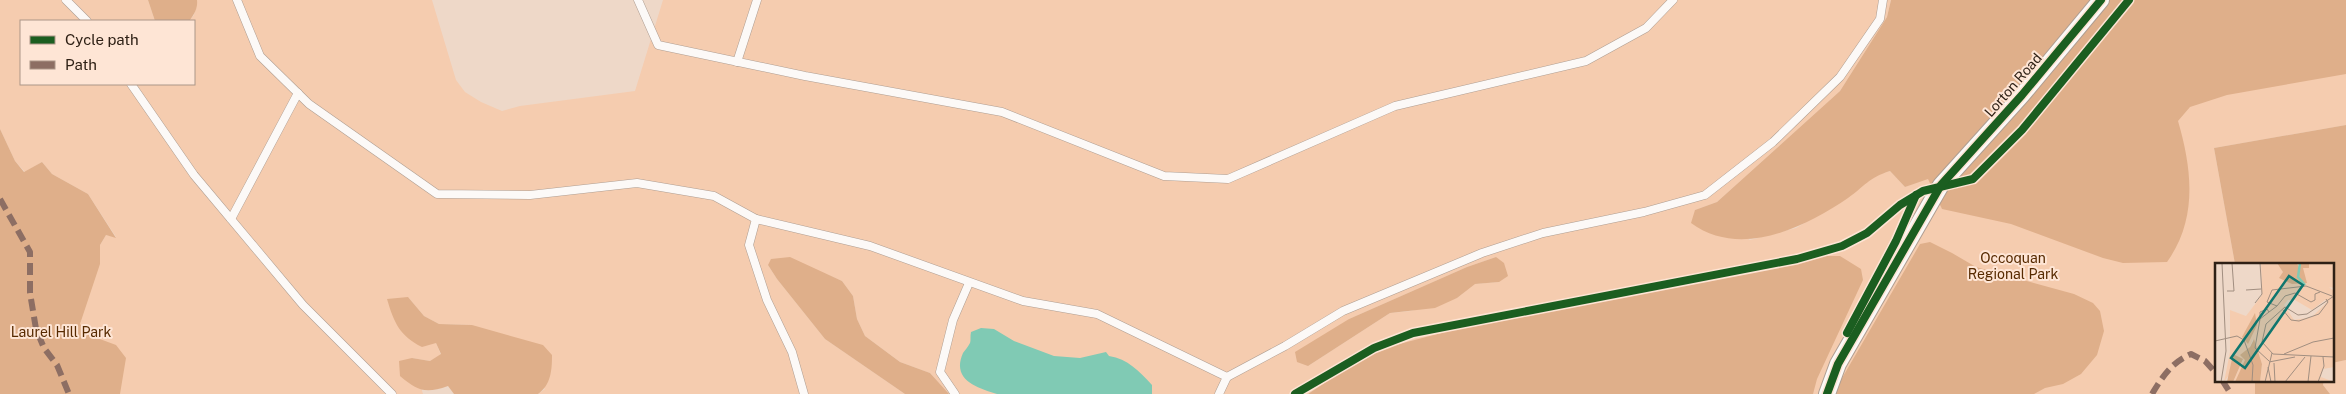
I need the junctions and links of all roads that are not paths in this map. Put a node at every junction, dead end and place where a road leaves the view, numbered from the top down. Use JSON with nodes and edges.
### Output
{"nodes":[{"id":1,"x":66,"y":0,"type":"edge"},
{"id":2,"x":237,"y":0,"type":"edge"},
{"id":3,"x":638,"y":0,"type":"edge"},
{"id":4,"x":757,"y":0,"type":"edge"},
{"id":5,"x":1673,"y":0,"type":"edge"},
{"id":6,"x":1883,"y":0,"type":"edge"},
{"id":7,"x":2101,"y":0,"type":"edge"},
{"id":8,"x":87,"y":20,"type":"edge"},
{"id":9,"x":737,"y":62,"type":"junction"},
{"id":10,"x":132,"y":85,"type":"edge"},
{"id":11,"x":298,"y":93,"type":"junction"},
{"id":12,"x":231,"y":219,"type":"junction"},
{"id":13,"x":756,"y":219,"type":"junction"},
{"id":14,"x":969,"y":283,"type":"junction"},
{"id":15,"x":1227,"y":377,"type":"junction"},
{"id":16,"x":392,"y":394,"type":"edge"},
{"id":17,"x":804,"y":394,"type":"edge"},
{"id":18,"x":955,"y":394,"type":"edge"},
{"id":19,"x":1219,"y":394,"type":"edge"},
{"id":20,"x":1827,"y":394,"type":"edge"}],
"edges":[{"from":1,"to":8,"type":"lane"},
{"from":2,"to":11,"type":"lane"},
{"from":3,"to":9,"type":"lane"},
{"from":4,"to":9,"type":"lane"},
{"from":5,"to":9,"type":"lane"},
{"from":6,"to":15,"type":"lane"},
{"from":7,"to":20,"type":"street","name":"Lorton Road"},
{"from":10,"to":12,"type":"lane"},
{"from":11,"to":12,"type":"lane"},
{"from":11,"to":13,"type":"lane"},
{"from":12,"to":16,"type":"lane"},
{"from":13,"to":14,"type":"lane"},
{"from":13,"to":17,"type":"lane"},
{"from":14,"to":15,"type":"lane"},
{"from":14,"to":18,"type":"lane"},
{"from":15,"to":19,"type":"lane"}]}
